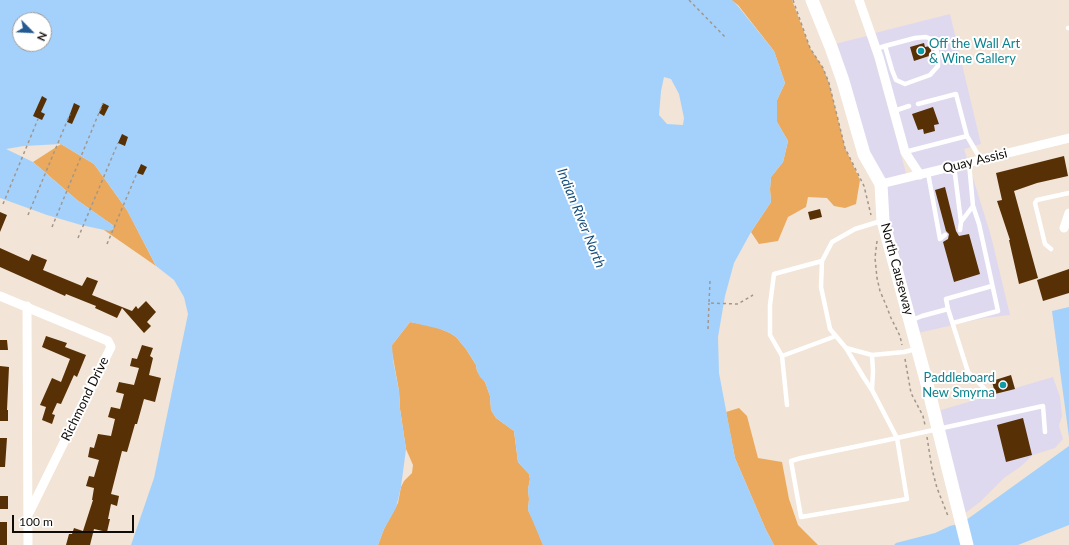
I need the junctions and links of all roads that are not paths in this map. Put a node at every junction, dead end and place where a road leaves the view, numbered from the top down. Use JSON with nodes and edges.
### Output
{"nodes":[{"id":1,"x":812,"y":0,"type":"edge"},
{"id":2,"x":859,"y":0,"type":"edge"},
{"id":3,"x":886,"y":46,"type":"junction"},
{"id":4,"x":876,"y":49,"type":"junction"},
{"id":5,"x":918,"y":104,"type":"dead end"},
{"id":6,"x":909,"y":106,"type":"dead end"},
{"id":7,"x":894,"y":110,"type":"junction"},
{"id":8,"x":966,"y":136,"type":"junction"},
{"id":9,"x":1069,"y":138,"type":"edge"},
{"id":10,"x":905,"y":152,"type":"junction"},
{"id":11,"x":981,"y":160,"type":"junction"},
{"id":12,"x":968,"y":163,"type":"junction"},
{"id":13,"x":954,"y":166,"type":"junction"},
{"id":14,"x":924,"y":174,"type":"junction"},
{"id":15,"x":881,"y":184,"type":"junction"},
{"id":16,"x":1069,"y":193,"type":"edge"},
{"id":17,"x":973,"y":206,"type":"junction"},
{"id":18,"x":1069,"y":213,"type":"edge"},
{"id":19,"x":878,"y":222,"type":"junction"},
{"id":20,"x":961,"y":222,"type":"junction"},
{"id":21,"x":1064,"y":228,"type":"dead end"},
{"id":22,"x":960,"y":230,"type":"dead end"},
{"id":23,"x":945,"y":235,"type":"dead end"},
{"id":24,"x":1051,"y":249,"type":"dead end"},
{"id":25,"x":822,"y":261,"type":"junction"},
{"id":26,"x":992,"y":286,"type":"junction"},
{"id":27,"x":0,"y":296,"type":"edge"},
{"id":28,"x":27,"y":306,"type":"junction"},
{"id":29,"x":948,"y":309,"type":"junction"},
{"id":30,"x":910,"y":321,"type":"junction"},
{"id":31,"x":953,"y":323,"type":"junction"},
{"id":32,"x":836,"y":336,"type":"junction"},
{"id":33,"x":846,"y":348,"type":"junction"},
{"id":34,"x":918,"y":348,"type":"junction"},
{"id":35,"x":872,"y":355,"type":"junction"},
{"id":36,"x":782,"y":356,"type":"junction"},
{"id":37,"x":984,"y":388,"type":"dead end"},
{"id":38,"x":872,"y":390,"type":"junction"},
{"id":39,"x":787,"y":406,"type":"dead end"},
{"id":40,"x":932,"y":430,"type":"junction"},
{"id":41,"x":1045,"y":432,"type":"dead end"},
{"id":42,"x":897,"y":438,"type":"junction"},
{"id":43,"x":29,"y":513,"type":"junction"},
{"id":44,"x":28,"y":545,"type":"edge"},
{"id":45,"x":967,"y":545,"type":"edge"}],
"edges":[{"from":1,"to":15,"type":"main road","name":"North Causeway"},
{"from":2,"to":4,"type":"street"},
{"from":3,"to":3,"type":"lane"},
{"from":3,"to":4,"type":"lane"},
{"from":4,"to":7,"type":"street"},
{"from":5,"to":8,"type":"lane"},
{"from":6,"to":7,"type":"lane"},
{"from":7,"to":10,"type":"street"},
{"from":8,"to":10,"type":"lane"},
{"from":8,"to":11,"type":"lane"},
{"from":9,"to":11,"type":"street","name":"Quay Assisi"},
{"from":10,"to":14,"type":"street"},
{"from":11,"to":12,"type":"street","name":"Quay Assisi"},
{"from":12,"to":13,"type":"street","name":"Quay Assisi"},
{"from":12,"to":17,"type":"lane"},
{"from":13,"to":14,"type":"street","name":"Quay Assisi"},
{"from":13,"to":20,"type":"lane"},
{"from":14,"to":15,"type":"street","name":"Quay Assisi"},
{"from":14,"to":23,"type":"lane"},
{"from":15,"to":19,"type":"main road","name":"North Causeway"},
{"from":16,"to":24,"type":"lane"},
{"from":17,"to":20,"type":"lane"},
{"from":17,"to":26,"type":"lane"},
{"from":18,"to":21,"type":"street"},
{"from":19,"to":25,"type":"lane"},
{"from":19,"to":30,"type":"main road","name":"North Causeway"},
{"from":20,"to":22,"type":"lane"},
{"from":25,"to":32,"type":"lane"},
{"from":25,"to":36,"type":"lane"},
{"from":26,"to":29,"type":"lane"},
{"from":26,"to":31,"type":"lane"},
{"from":27,"to":28,"type":"street","name":"Richmond Drive"},
{"from":28,"to":43,"type":"street","name":"Richmond Drive"},
{"from":28,"to":43,"type":"street","name":"Richmond Drive"},
{"from":29,"to":30,"type":"lane"},
{"from":29,"to":31,"type":"lane"},
{"from":30,"to":34,"type":"main road","name":"North Causeway"},
{"from":31,"to":37,"type":"lane"},
{"from":32,"to":33,"type":"lane"},
{"from":32,"to":36,"type":"lane"},
{"from":33,"to":35,"type":"lane"},
{"from":33,"to":38,"type":"lane"},
{"from":34,"to":35,"type":"lane"},
{"from":34,"to":40,"type":"main road","name":"North Causeway"},
{"from":35,"to":38,"type":"lane"},
{"from":36,"to":39,"type":"lane"},
{"from":38,"to":42,"type":"lane"},
{"from":40,"to":41,"type":"lane"},
{"from":40,"to":42,"type":"lane"},
{"from":40,"to":45,"type":"main road","name":"North Causeway"},
{"from":42,"to":42,"type":"lane"},
{"from":43,"to":44,"type":"street","name":"Richmond Drive"}]}
